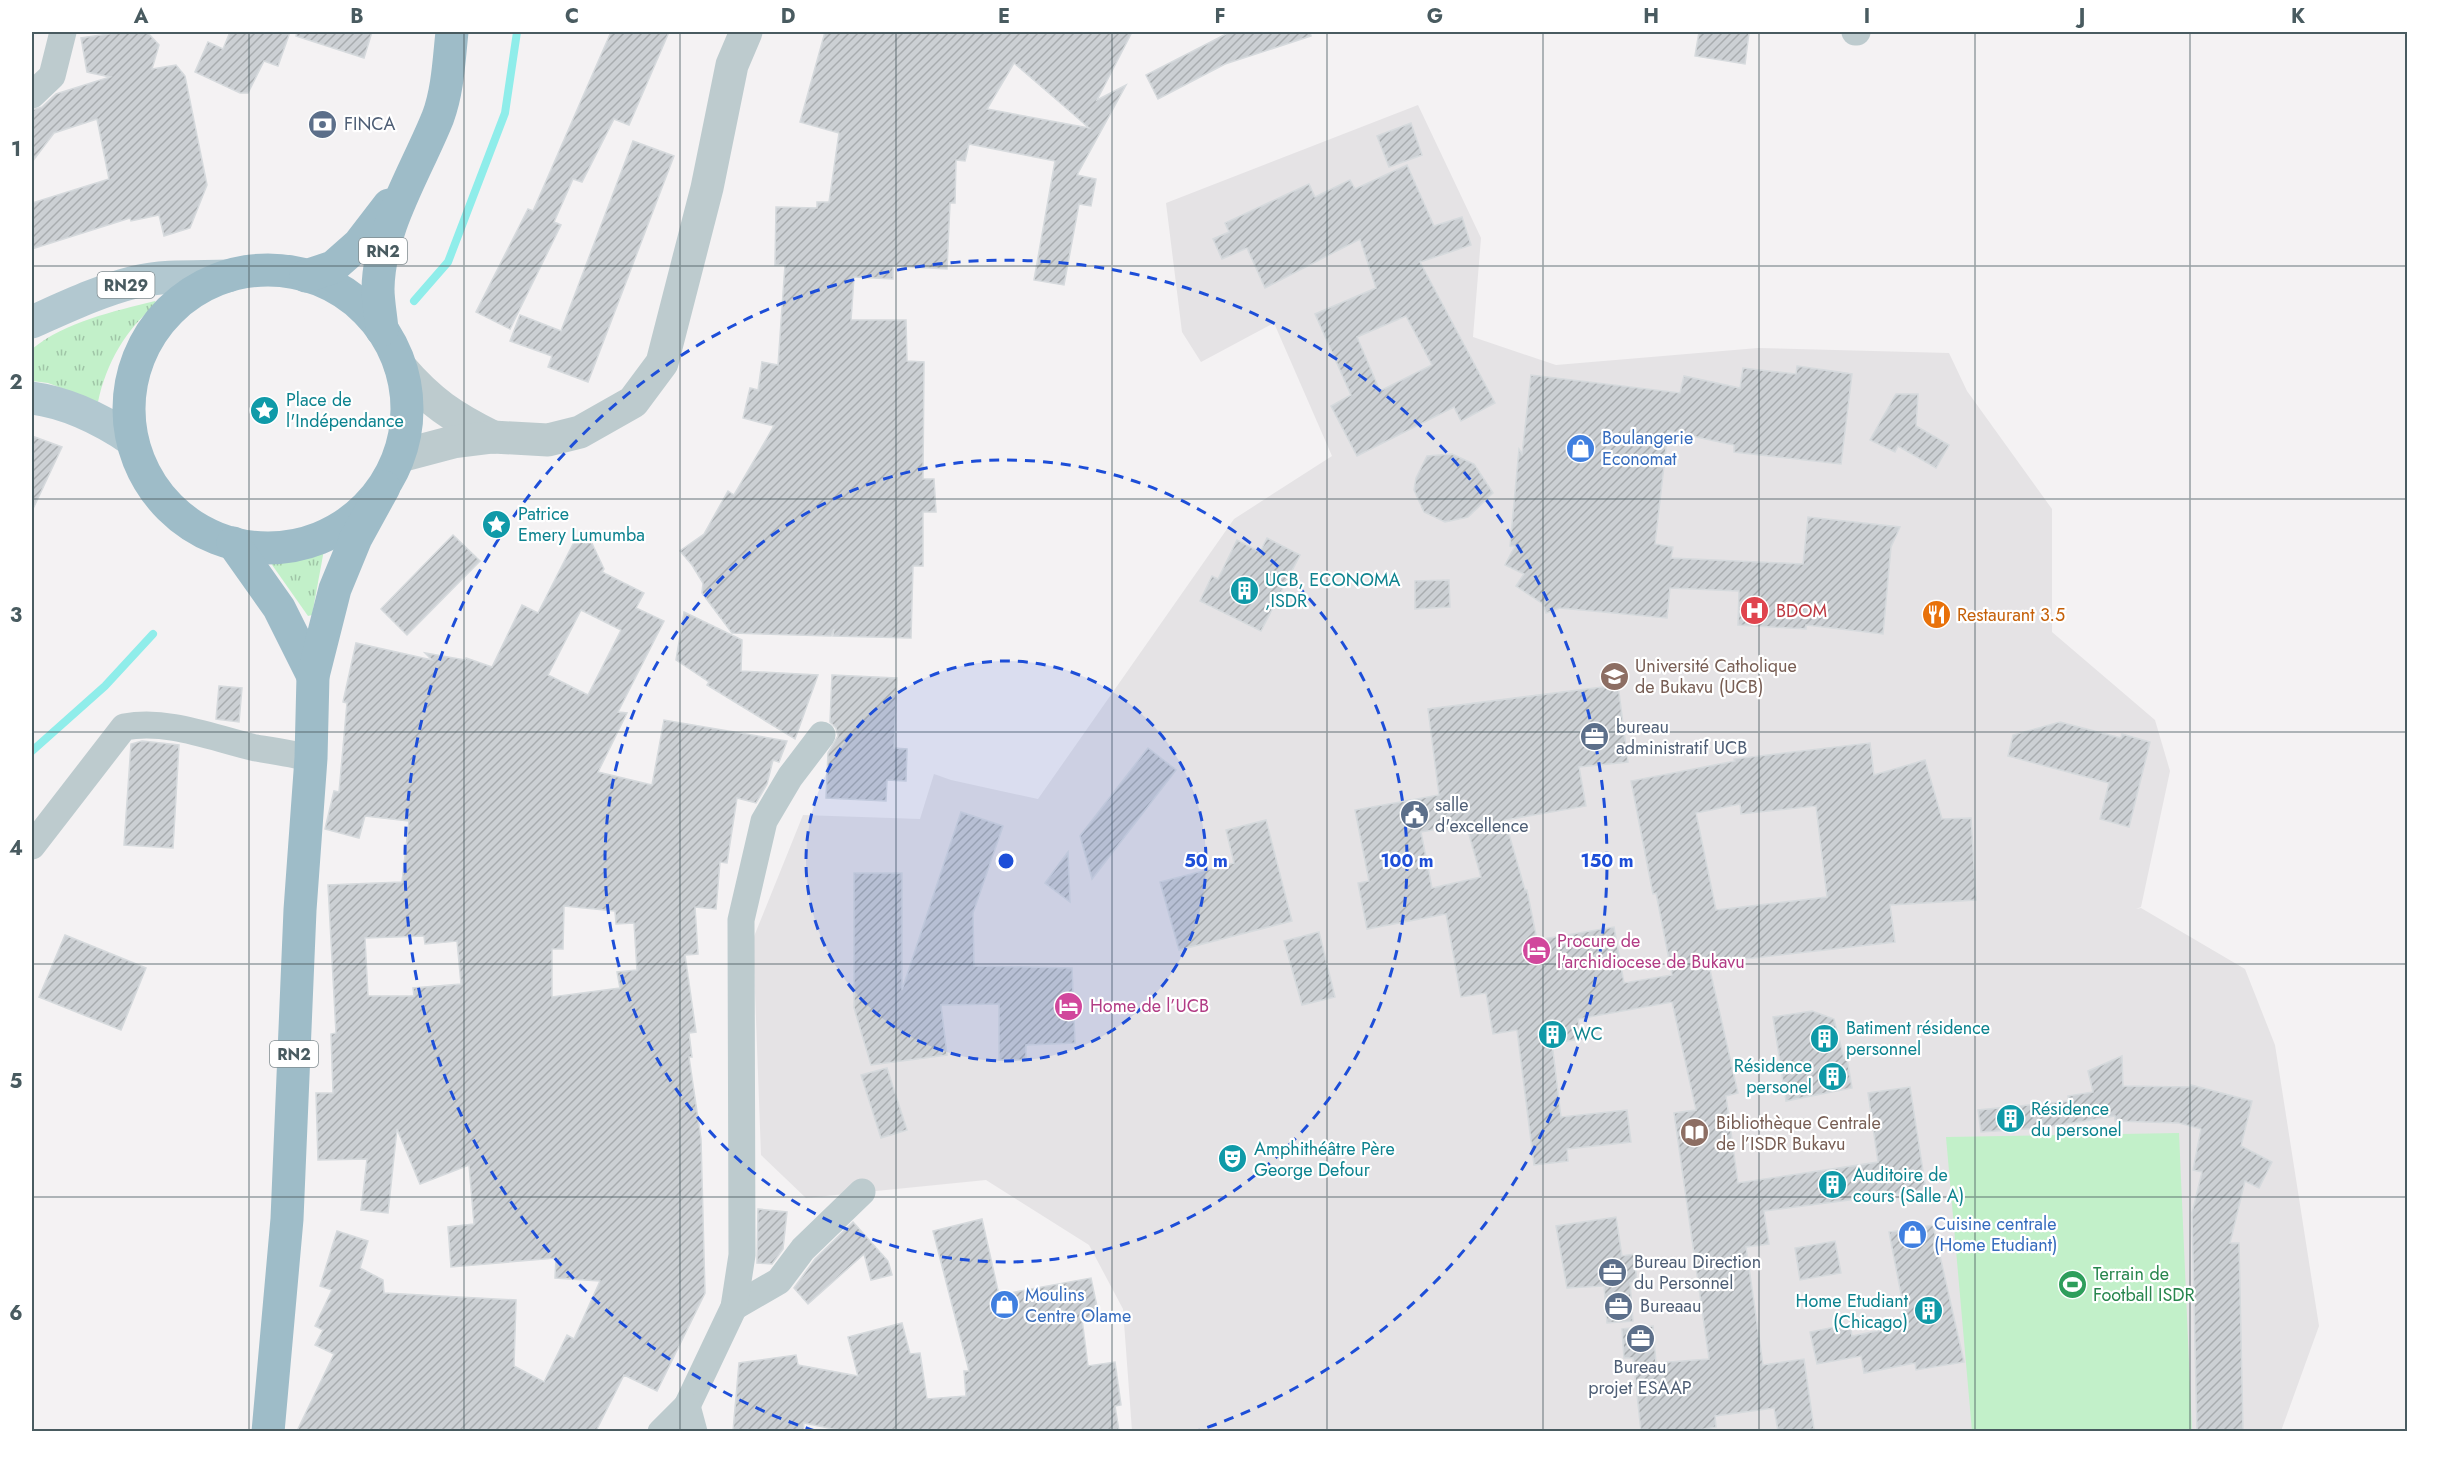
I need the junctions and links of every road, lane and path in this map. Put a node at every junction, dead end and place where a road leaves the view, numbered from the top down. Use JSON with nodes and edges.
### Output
{"nodes":[{"id":1,"x":63,"y":32,"type":"edge"},
{"id":2,"x":452,"y":32,"type":"edge"},
{"id":3,"x":746,"y":32,"type":"edge"},
{"id":4,"x":32,"y":95,"type":"edge"},
{"id":5,"x":410,"y":177,"type":"junction"},
{"id":6,"x":228,"y":276,"type":"junction"},
{"id":7,"x":306,"y":276,"type":"junction"},
{"id":8,"x":32,"y":322,"type":"edge"},
{"id":9,"x":382,"y":330,"type":"junction"},
{"id":10,"x":401,"y":368,"type":"junction"},
{"id":11,"x":32,"y":398,"type":"edge"},
{"id":12,"x":493,"y":437,"type":"junction"},
{"id":13,"x":132,"y":440,"type":"junction"},
{"id":14,"x":400,"y":456,"type":"junction"},
{"id":15,"x":384,"y":487,"type":"junction"},
{"id":16,"x":233,"y":543,"type":"junction"},
{"id":17,"x":313,"y":676,"type":"junction"},
{"id":18,"x":822,"y":735,"type":"dead end"},
{"id":19,"x":311,"y":758,"type":"junction"},
{"id":20,"x":32,"y":846,"type":"edge"},
{"id":21,"x":862,"y":1192,"type":"dead end"},
{"id":22,"x":734,"y":1307,"type":"junction"},
{"id":23,"x":690,"y":1419,"type":"edge"},
{"id":24,"x":268,"y":1431,"type":"edge"},
{"id":25,"x":661,"y":1431,"type":"edge"}],
"edges":[{"from":1,"to":4,"type":"street"},
{"from":2,"to":5,"type":"highway","number":"RN2"},
{"from":3,"to":12,"type":"street"},
{"from":5,"to":7,"type":"highway","number":"RN2"},
{"from":5,"to":9,"type":"highway","number":"RN2"},
{"from":6,"to":7,"type":"highway"},
{"from":6,"to":8,"type":"main road","number":"RN29"},
{"from":6,"to":13,"type":"highway"},
{"from":7,"to":9,"type":"highway"},
{"from":9,"to":10,"type":"highway"},
{"from":10,"to":12,"type":"street"},
{"from":10,"to":14,"type":"highway"},
{"from":11,"to":13,"type":"main road"},
{"from":12,"to":14,"type":"street"},
{"from":13,"to":16,"type":"highway"},
{"from":14,"to":15,"type":"highway"},
{"from":15,"to":16,"type":"highway"},
{"from":15,"to":17,"type":"highway","number":"RN2"},
{"from":16,"to":17,"type":"highway","number":"RN2"},
{"from":17,"to":19,"type":"highway","number":"RN2"},
{"from":18,"to":22,"type":"street"},
{"from":19,"to":20,"type":"street"},
{"from":19,"to":24,"type":"highway","number":"RN2"},
{"from":21,"to":22,"type":"street"},
{"from":22,"to":23,"type":"street"},
{"from":23,"to":25,"type":"street"}]}
